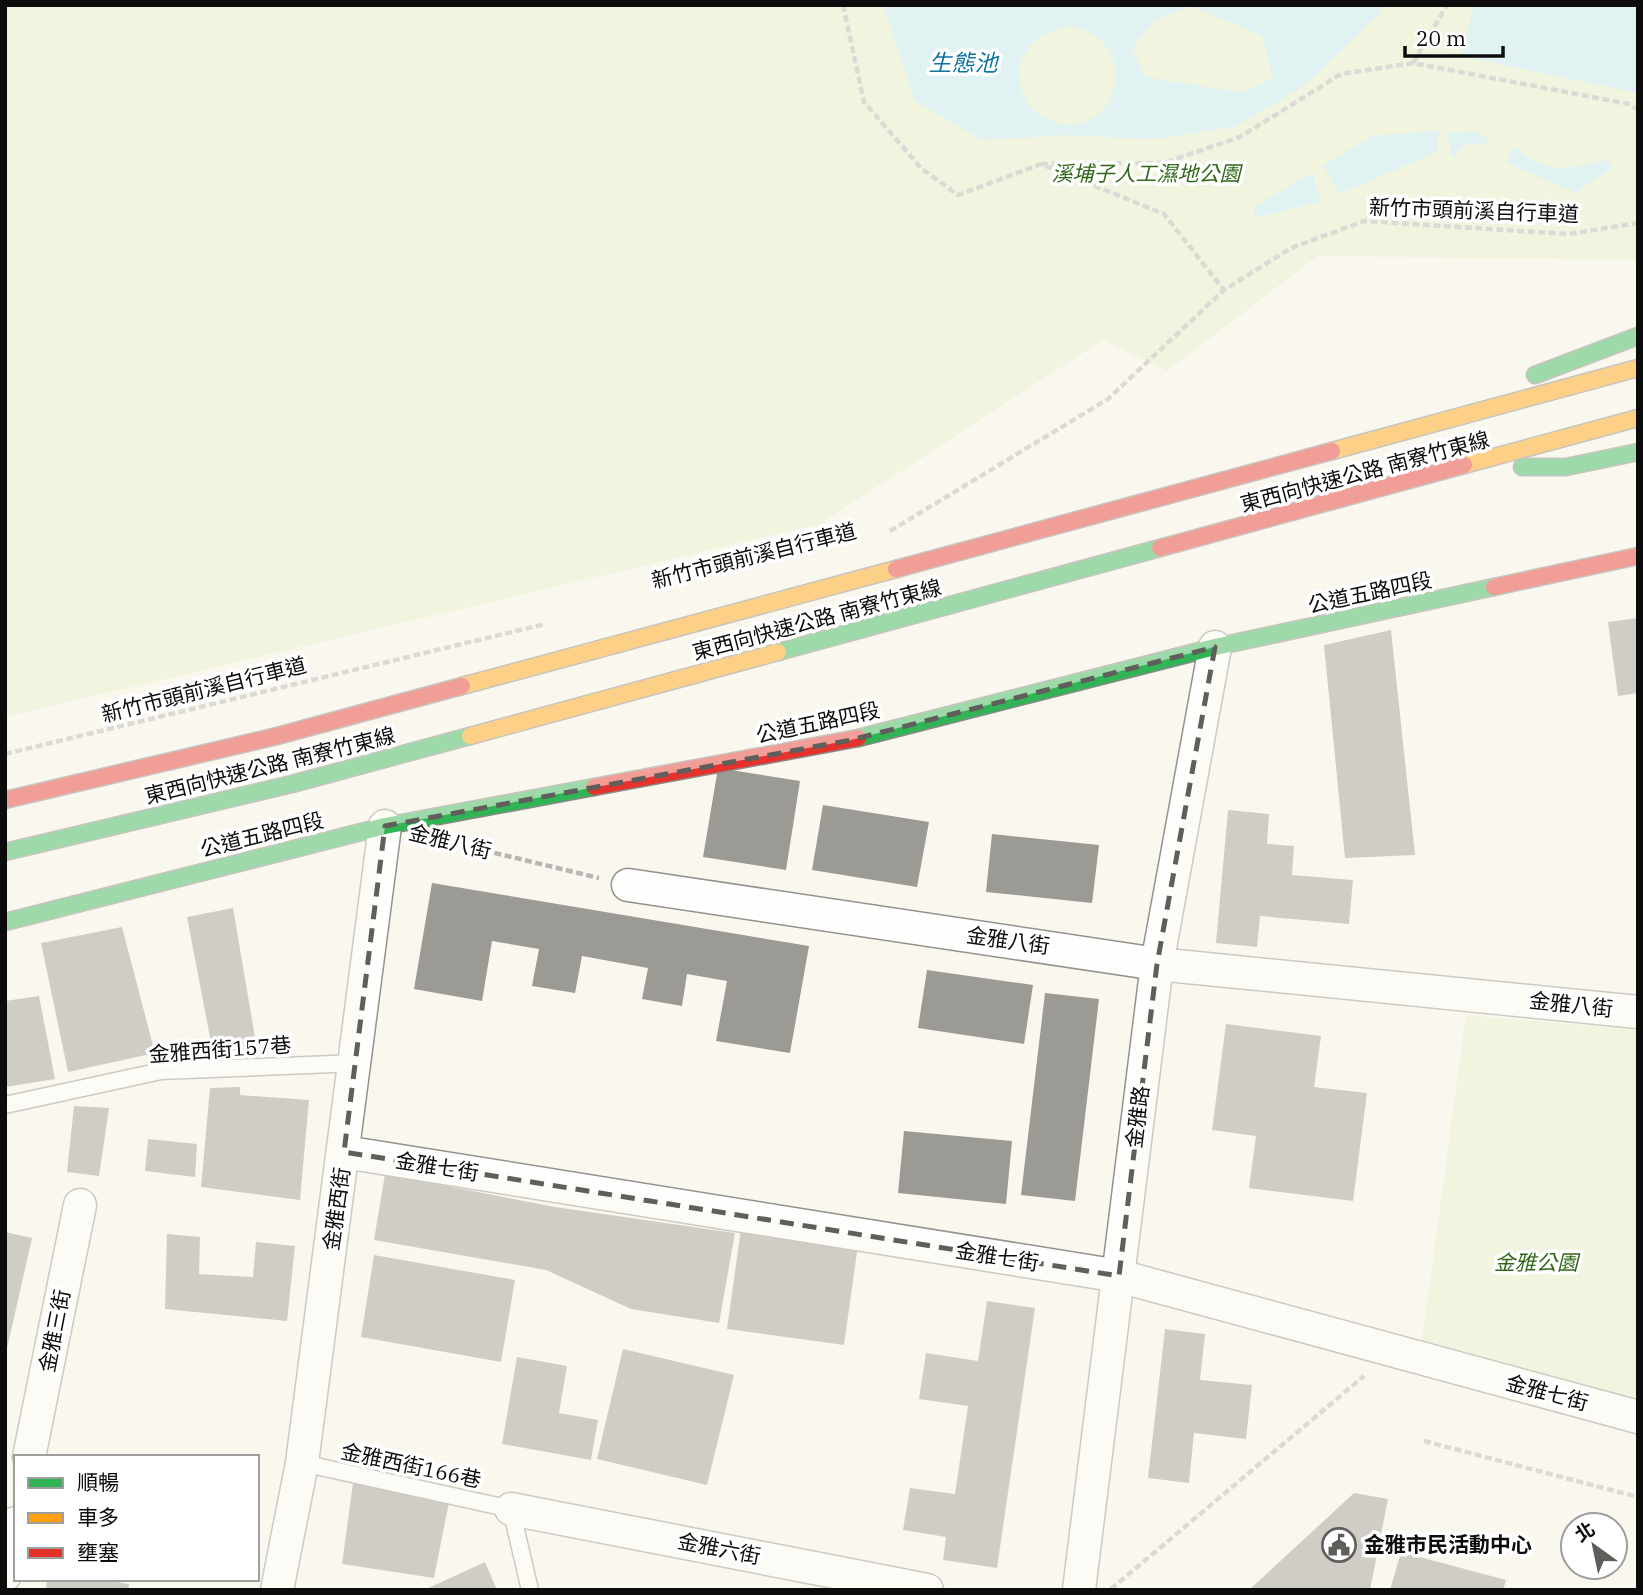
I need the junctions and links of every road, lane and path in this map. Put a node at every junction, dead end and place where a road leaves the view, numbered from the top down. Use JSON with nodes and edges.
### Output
{"nodes":[{"id":1,"x":843,"y":5,"type":"edge"},
{"id":2,"x":1447,"y":5,"type":"edge"},
{"id":3,"x":1413,"y":63,"type":"junction"},
{"id":4,"x":1638,"y":110,"type":"edge"},
{"id":5,"x":1041,"y":164,"type":"junction"},
{"id":6,"x":1638,"y":223,"type":"edge"},
{"id":7,"x":1224,"y":290,"type":"junction"},
{"id":8,"x":1638,"y":336,"type":"edge"},
{"id":9,"x":1638,"y":368,"type":"edge"},
{"id":10,"x":1466,"y":416,"type":"junction"},
{"id":11,"x":1638,"y":418,"type":"edge"},
{"id":12,"x":1638,"y":452,"type":"edge"},
{"id":13,"x":1482,"y":462,"type":"junction"},
{"id":14,"x":888,"y":532,"type":"dead end"},
{"id":15,"x":1638,"y":556,"type":"edge"},
{"id":16,"x":556,"y":621,"type":"dead end"},
{"id":17,"x":1215,"y":647,"type":"junction"},
{"id":18,"x":5,"y":754,"type":"edge"},
{"id":19,"x":5,"y":800,"type":"edge"},
{"id":20,"x":385,"y":826,"type":"junction"},
{"id":21,"x":466,"y":846,"type":"dead end"},
{"id":22,"x":5,"y":852,"type":"edge"},
{"id":23,"x":628,"y":885,"type":"joint"},
{"id":24,"x":5,"y":922,"type":"edge"},
{"id":25,"x":1157,"y":964,"type":"junction"},
{"id":26,"x":1638,"y":1012,"type":"edge"},
{"id":27,"x":357,"y":1063,"type":"junction"},
{"id":28,"x":5,"y":1105,"type":"edge"},
{"id":29,"x":344,"y":1152,"type":"junction"},
{"id":30,"x":80,"y":1205,"type":"dead end"},
{"id":31,"x":1119,"y":1276,"type":"junction"},
{"id":32,"x":1394,"y":1351,"type":"junction"},
{"id":33,"x":1638,"y":1418,"type":"edge"},
{"id":34,"x":1424,"y":1441,"type":"dead end"},
{"id":35,"x":29,"y":1455,"type":"edge"},
{"id":36,"x":302,"y":1463,"type":"junction"},
{"id":37,"x":1638,"y":1497,"type":"edge"},
{"id":38,"x":511,"y":1509,"type":"junction"},
{"id":39,"x":14,"y":1533,"type":"edge"},
{"id":40,"x":5,"y":1576,"type":"edge"},
{"id":41,"x":277,"y":1590,"type":"edge"},
{"id":42,"x":530,"y":1590,"type":"edge"},
{"id":43,"x":927,"y":1590,"type":"edge"},
{"id":44,"x":1080,"y":1590,"type":"edge"},
{"id":45,"x":1110,"y":1590,"type":"edge"}],
"edges":[{"from":1,"to":5,"type":"path"},
{"from":2,"to":3,"type":"path"},
{"from":3,"to":4,"type":"path"},
{"from":3,"to":5,"type":"path"},
{"from":5,"to":7,"type":"path"},
{"from":6,"to":7,"type":"path","name":"新竹市頭前溪自行車道"},
{"from":7,"to":14,"type":"path","name":"新竹市頭前溪自行車道"},
{"from":8,"to":10,"type":"main road"},
{"from":9,"to":10,"type":"main road","name":"東西向快速公路 南寮竹東線"},
{"from":10,"to":19,"type":"main road","name":"東西向快速公路 南寮竹東線"},
{"from":11,"to":13,"type":"main road","name":"東西向快速公路 南寮竹東線"},
{"from":12,"to":13,"type":"main road"},
{"from":13,"to":22,"type":"main road","name":"東西向快速公路 南寮竹東線"},
{"from":15,"to":17,"type":"main road","name":"公道五路四段"},
{"from":16,"to":18,"type":"path","name":"新竹市頭前溪自行車道"},
{"from":17,"to":20,"type":"main road","name":"公道五路四段"},
{"from":17,"to":25,"type":"street","name":"金雅路"},
{"from":20,"to":24,"type":"main road","name":"公道五路四段"},
{"from":20,"to":27,"type":"street","name":"金雅西街"},
{"from":21,"to":23,"type":"path","name":"金雅八街"},
{"from":23,"to":25,"type":"street","name":"金雅八街"},
{"from":25,"to":26,"type":"street","name":"金雅八街"},
{"from":25,"to":31,"type":"street","name":"金雅路"},
{"from":27,"to":28,"type":"lane","name":"金雅西街157巷"},
{"from":27,"to":29,"type":"street","name":"金雅西街"},
{"from":29,"to":31,"type":"street","name":"金雅七街"},
{"from":29,"to":36,"type":"street","name":"金雅西街"},
{"from":30,"to":35,"type":"street","name":"金雅三街"},
{"from":31,"to":32,"type":"street","name":"金雅七街"},
{"from":31,"to":44,"type":"street","name":"金雅路"},
{"from":32,"to":33,"type":"street","name":"金雅七街"},
{"from":32,"to":45,"type":"path"},
{"from":34,"to":37,"type":"path"},
{"from":36,"to":38,"type":"lane","name":"金雅西街166巷"},
{"from":36,"to":41,"type":"street","name":"金雅西街"},
{"from":38,"to":42,"type":"lane"},
{"from":38,"to":43,"type":"street","name":"金雅六街"},
{"from":39,"to":40,"type":"street"}]}
